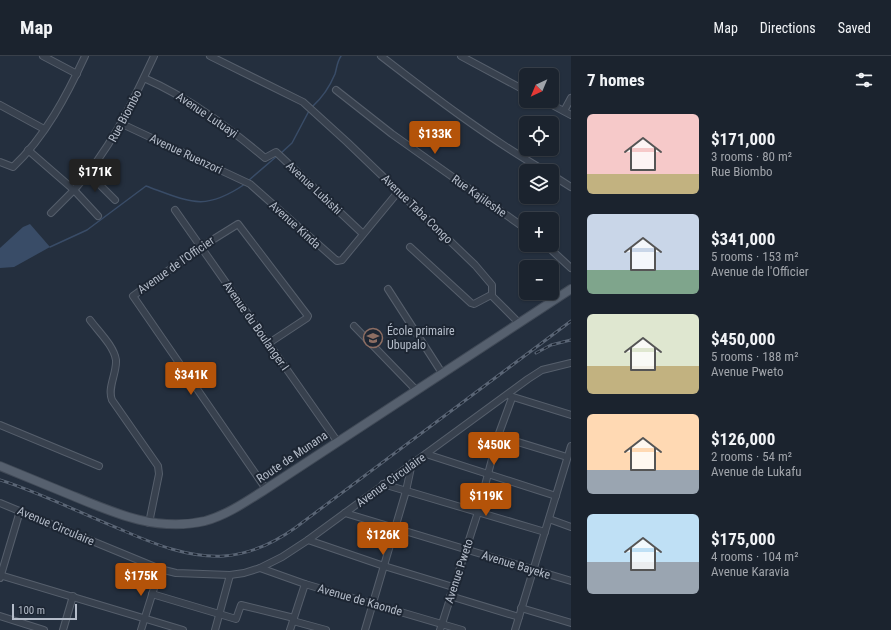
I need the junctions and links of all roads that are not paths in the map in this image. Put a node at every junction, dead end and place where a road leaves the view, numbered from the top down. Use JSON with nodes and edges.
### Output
{"nodes":[{"id":1,"x":42,"y":56,"type":"edge"},
{"id":2,"x":85,"y":56,"type":"edge"},
{"id":3,"x":154,"y":56,"type":"edge"},
{"id":4,"x":210,"y":56,"type":"edge"},
{"id":5,"x":381,"y":56,"type":"edge"},
{"id":6,"x":463,"y":57,"type":"edge"},
{"id":7,"x":77,"y":74,"type":"junction"},
{"id":8,"x":144,"y":78,"type":"junction"},
{"id":9,"x":519,"y":87,"type":"edge"},
{"id":10,"x":336,"y":90,"type":"dead end"},
{"id":11,"x":571,"y":98,"type":"edge"},
{"id":12,"x":0,"y":105,"type":"edge"},
{"id":13,"x":558,"y":108,"type":"edge"},
{"id":14,"x":564,"y":111,"type":"junction"},
{"id":15,"x":571,"y":115,"type":"edge"},
{"id":16,"x":122,"y":124,"type":"junction"},
{"id":17,"x":44,"y":129,"type":"junction"},
{"id":18,"x":28,"y":150,"type":"junction"},
{"id":19,"x":265,"y":158,"type":"joint"},
{"id":20,"x":0,"y":162,"type":"edge"},
{"id":21,"x":533,"y":164,"type":"edge"},
{"id":22,"x":88,"y":173,"type":"junction"},
{"id":23,"x":559,"y":179,"type":"edge"},
{"id":24,"x":250,"y":184,"type":"joint"},
{"id":25,"x":571,"y":187,"type":"edge"},
{"id":26,"x":74,"y":190,"type":"junction"},
{"id":27,"x":398,"y":192,"type":"junction"},
{"id":28,"x":115,"y":200,"type":"dead end"},
{"id":29,"x":175,"y":210,"type":"dead end"},
{"id":30,"x":51,"y":213,"type":"dead end"},
{"id":31,"x":98,"y":216,"type":"dead end"},
{"id":32,"x":519,"y":224,"type":"edge"},
{"id":33,"x":362,"y":233,"type":"junction"},
{"id":34,"x":201,"y":247,"type":"junction"},
{"id":35,"x":410,"y":247,"type":"dead end"},
{"id":36,"x":554,"y":252,"type":"edge"},
{"id":37,"x":571,"y":268,"type":"edge"},
{"id":38,"x":388,"y":289,"type":"dead end"},
{"id":39,"x":571,"y":289,"type":"edge"},
{"id":40,"x":491,"y":295,"type":"junction"},
{"id":41,"x":90,"y":320,"type":"dead end"},
{"id":42,"x":519,"y":323,"type":"junction"},
{"id":43,"x":354,"y":326,"type":"dead end"},
{"id":44,"x":269,"y":343,"type":"junction"},
{"id":45,"x":571,"y":363,"type":"edge"},
{"id":46,"x":442,"y":373,"type":"junction"},
{"id":47,"x":416,"y":390,"type":"junction"},
{"id":48,"x":509,"y":396,"type":"junction"},
{"id":49,"x":571,"y":415,"type":"edge"},
{"id":50,"x":0,"y":425,"type":"edge"},
{"id":51,"x":498,"y":436,"type":"junction"},
{"id":52,"x":337,"y":441,"type":"junction"},
{"id":53,"x":571,"y":446,"type":"edge"},
{"id":54,"x":426,"y":454,"type":"junction"},
{"id":55,"x":567,"y":457,"type":"junction"},
{"id":56,"x":412,"y":464,"type":"junction"},
{"id":57,"x":0,"y":466,"type":"edge"},
{"id":58,"x":99,"y":466,"type":"dead end"},
{"id":59,"x":564,"y":468,"type":"junction"},
{"id":60,"x":571,"y":470,"type":"edge"},
{"id":61,"x":487,"y":474,"type":"junction"},
{"id":62,"x":383,"y":484,"type":"junction"},
{"id":63,"x":266,"y":489,"type":"junction"},
{"id":64,"x":406,"y":491,"type":"junction"},
{"id":65,"x":556,"y":496,"type":"junction"},
{"id":66,"x":0,"y":503,"type":"edge"},
{"id":67,"x":20,"y":511,"type":"junction"},
{"id":68,"x":478,"y":512,"type":"junction"},
{"id":69,"x":345,"y":513,"type":"junction"},
{"id":70,"x":548,"y":519,"type":"junction"},
{"id":71,"x":149,"y":523,"type":"junction"},
{"id":72,"x":571,"y":526,"type":"edge"},
{"id":73,"x":395,"y":528,"type":"junction"},
{"id":74,"x":545,"y":532,"type":"junction"},
{"id":75,"x":308,"y":540,"type":"junction"},
{"id":76,"x":466,"y":550,"type":"junction"},
{"id":77,"x":384,"y":566,"type":"junction"},
{"id":78,"x":260,"y":568,"type":"junction"},
{"id":79,"x":160,"y":569,"type":"junction"},
{"id":80,"x":534,"y":570,"type":"junction"},
{"id":81,"x":230,"y":575,"type":"junction"},
{"id":82,"x":0,"y":576,"type":"edge"},
{"id":83,"x":571,"y":581,"type":"edge"},
{"id":84,"x":305,"y":584,"type":"junction"},
{"id":85,"x":453,"y":587,"type":"junction"},
{"id":86,"x":152,"y":594,"type":"junction"},
{"id":87,"x":73,"y":596,"type":"junction"},
{"id":88,"x":450,"y":596,"type":"junction"},
{"id":89,"x":372,"y":603,"type":"junction"},
{"id":90,"x":521,"y":608,"type":"junction"},
{"id":91,"x":218,"y":614,"type":"junction"},
{"id":92,"x":0,"y":616,"type":"edge"},
{"id":93,"x":519,"y":617,"type":"junction"},
{"id":94,"x":144,"y":618,"type":"junction"},
{"id":95,"x":294,"y":620,"type":"junction"},
{"id":96,"x":571,"y":623,"type":"edge"},
{"id":97,"x":441,"y":627,"type":"edge"},
{"id":98,"x":44,"y":630,"type":"edge"},
{"id":99,"x":63,"y":630,"type":"edge"},
{"id":100,"x":141,"y":630,"type":"edge"},
{"id":101,"x":183,"y":630,"type":"edge"},
{"id":102,"x":215,"y":630,"type":"edge"},
{"id":103,"x":290,"y":630,"type":"edge"},
{"id":104,"x":326,"y":630,"type":"edge"},
{"id":105,"x":365,"y":630,"type":"edge"},
{"id":106,"x":462,"y":630,"type":"edge"},
{"id":107,"x":515,"y":630,"type":"edge"}],
"edges":[{"from":1,"to":7,"type":"street"},
{"from":2,"to":7,"type":"street"},
{"from":3,"to":8,"type":"street","name":"Rue Biombo"},
{"from":4,"to":27,"type":"street","name":"Avenue Taba Congo"},
{"from":5,"to":21,"type":"street"},
{"from":6,"to":9,"type":"street"},
{"from":7,"to":17,"type":"street"},
{"from":8,"to":16,"type":"street","name":"Rue Biombo"},
{"from":8,"to":19,"type":"street","name":"Avenue Lutuayi"},
{"from":10,"to":32,"type":"street","name":"Rue Kajileshe"},
{"from":11,"to":14,"type":"street"},
{"from":12,"to":17,"type":"street"},
{"from":13,"to":14,"type":"street"},
{"from":14,"to":15,"type":"street"},
{"from":16,"to":22,"type":"street","name":"Rue Biombo"},
{"from":16,"to":24,"type":"street","name":"Avenue Ruenzori"},
{"from":17,"to":18,"type":"street"},
{"from":18,"to":20,"type":"street"},
{"from":18,"to":26,"type":"street"},
{"from":19,"to":33,"type":"street","name":"Avenue Lubishi"},
{"from":22,"to":26,"type":"street","name":"Rue Biombo"},
{"from":22,"to":28,"type":"street"},
{"from":23,"to":25,"type":"street"},
{"from":24,"to":33,"type":"street","name":"Avenue Kinda"},
{"from":26,"to":30,"type":"street","name":"Rue Biombo"},
{"from":26,"to":31,"type":"street"},
{"from":27,"to":33,"type":"street"},
{"from":27,"to":40,"type":"street","name":"Avenue Taba Congo"},
{"from":29,"to":34,"type":"street","name":"Avenue du Boulanger I"},
{"from":34,"to":44,"type":"street","name":"Avenue du Boulanger I"},
{"from":34,"to":44,"type":"street","name":"Avenue de l'Officier"},
{"from":34,"to":63,"type":"street","name":"Avenue de l'Officier"},
{"from":35,"to":40,"type":"street"},
{"from":36,"to":37,"type":"street"},
{"from":38,"to":46,"type":"street"},
{"from":39,"to":42,"type":"main road","name":"Route de Munana"},
{"from":40,"to":42,"type":"street"},
{"from":41,"to":71,"type":"street"},
{"from":42,"to":46,"type":"main road","name":"Route de Munana"},
{"from":43,"to":47,"type":"street"},
{"from":44,"to":52,"type":"street","name":"Avenue du Boulanger I"},
{"from":45,"to":48,"type":"street","name":"Avenue Circulaire"},
{"from":46,"to":47,"type":"main road","name":"Route de Munana"},
{"from":47,"to":52,"type":"main road","name":"Route de Munana"},
{"from":48,"to":49,"type":"street"},
{"from":48,"to":51,"type":"street","name":"Avenue Pweto"},
{"from":48,"to":54,"type":"street","name":"Avenue Circulaire"},
{"from":50,"to":58,"type":"street"},
{"from":51,"to":55,"type":"street"},
{"from":51,"to":61,"type":"street","name":"Avenue Pweto"},
{"from":52,"to":63,"type":"main road","name":"Route de Munana"},
{"from":53,"to":55,"type":"street"},
{"from":54,"to":56,"type":"street","name":"Avenue Circulaire"},
{"from":54,"to":61,"type":"street"},
{"from":55,"to":59,"type":"street"},
{"from":56,"to":62,"type":"street","name":"Avenue Circulaire"},
{"from":56,"to":64,"type":"street"},
{"from":57,"to":71,"type":"main road","name":"Route de Munana"},
{"from":59,"to":60,"type":"street"},
{"from":59,"to":65,"type":"street"},
{"from":61,"to":65,"type":"street"},
{"from":61,"to":68,"type":"street","name":"Avenue Pweto"},
{"from":62,"to":64,"type":"street"},
{"from":62,"to":69,"type":"street","name":"Avenue Circulaire"},
{"from":63,"to":71,"type":"main road","name":"Route de Munana"},
{"from":64,"to":68,"type":"street"},
{"from":64,"to":73,"type":"street"},
{"from":65,"to":70,"type":"street"},
{"from":66,"to":67,"type":"street","name":"Avenue Circulaire"},
{"from":67,"to":79,"type":"street","name":"Avenue Circulaire"},
{"from":67,"to":82,"type":"street"},
{"from":68,"to":74,"type":"street"},
{"from":68,"to":76,"type":"street","name":"Avenue Pweto"},
{"from":69,"to":73,"type":"street","name":"Avenue Bayeke"},
{"from":69,"to":75,"type":"street","name":"Avenue Circulaire"},
{"from":70,"to":72,"type":"street"},
{"from":70,"to":74,"type":"street"},
{"from":73,"to":76,"type":"street","name":"Avenue Bayeke"},
{"from":73,"to":77,"type":"street"},
{"from":74,"to":80,"type":"street"},
{"from":75,"to":77,"type":"street"},
{"from":75,"to":78,"type":"street","name":"Avenue Circulaire"},
{"from":76,"to":80,"type":"street","name":"Avenue Bayeke"},
{"from":76,"to":85,"type":"street","name":"Avenue Pweto"},
{"from":77,"to":85,"type":"street"},
{"from":77,"to":89,"type":"street"},
{"from":78,"to":81,"type":"street","name":"Avenue Circulaire"},
{"from":78,"to":84,"type":"street","name":"Avenue de Kaonde"},
{"from":79,"to":81,"type":"street","name":"Avenue Circulaire"},
{"from":79,"to":86,"type":"street"},
{"from":80,"to":83,"type":"street","name":"Avenue Bayeke"},
{"from":80,"to":90,"type":"street"},
{"from":81,"to":91,"type":"street"},
{"from":82,"to":87,"type":"street"},
{"from":84,"to":89,"type":"street","name":"Avenue de Kaonde"},
{"from":84,"to":95,"type":"street"},
{"from":85,"to":88,"type":"street","name":"Avenue Pweto"},
{"from":86,"to":91,"type":"street"},
{"from":86,"to":94,"type":"street"},
{"from":87,"to":94,"type":"street"},
{"from":87,"to":99,"type":"street"},
{"from":88,"to":93,"type":"street"},
{"from":88,"to":97,"type":"street","name":"Avenue Pweto"},
{"from":89,"to":97,"type":"street","name":"Avenue de Kaonde"},
{"from":89,"to":105,"type":"street"},
{"from":90,"to":93,"type":"street"},
{"from":90,"to":96,"type":"street"},
{"from":91,"to":95,"type":"street"},
{"from":91,"to":102,"type":"street"},
{"from":92,"to":98,"type":"street"},
{"from":93,"to":107,"type":"street"},
{"from":94,"to":100,"type":"street"},
{"from":94,"to":101,"type":"street"},
{"from":95,"to":103,"type":"street"},
{"from":95,"to":104,"type":"street"},
{"from":97,"to":106,"type":"street","name":"Avenue de Kaonde"}]}
